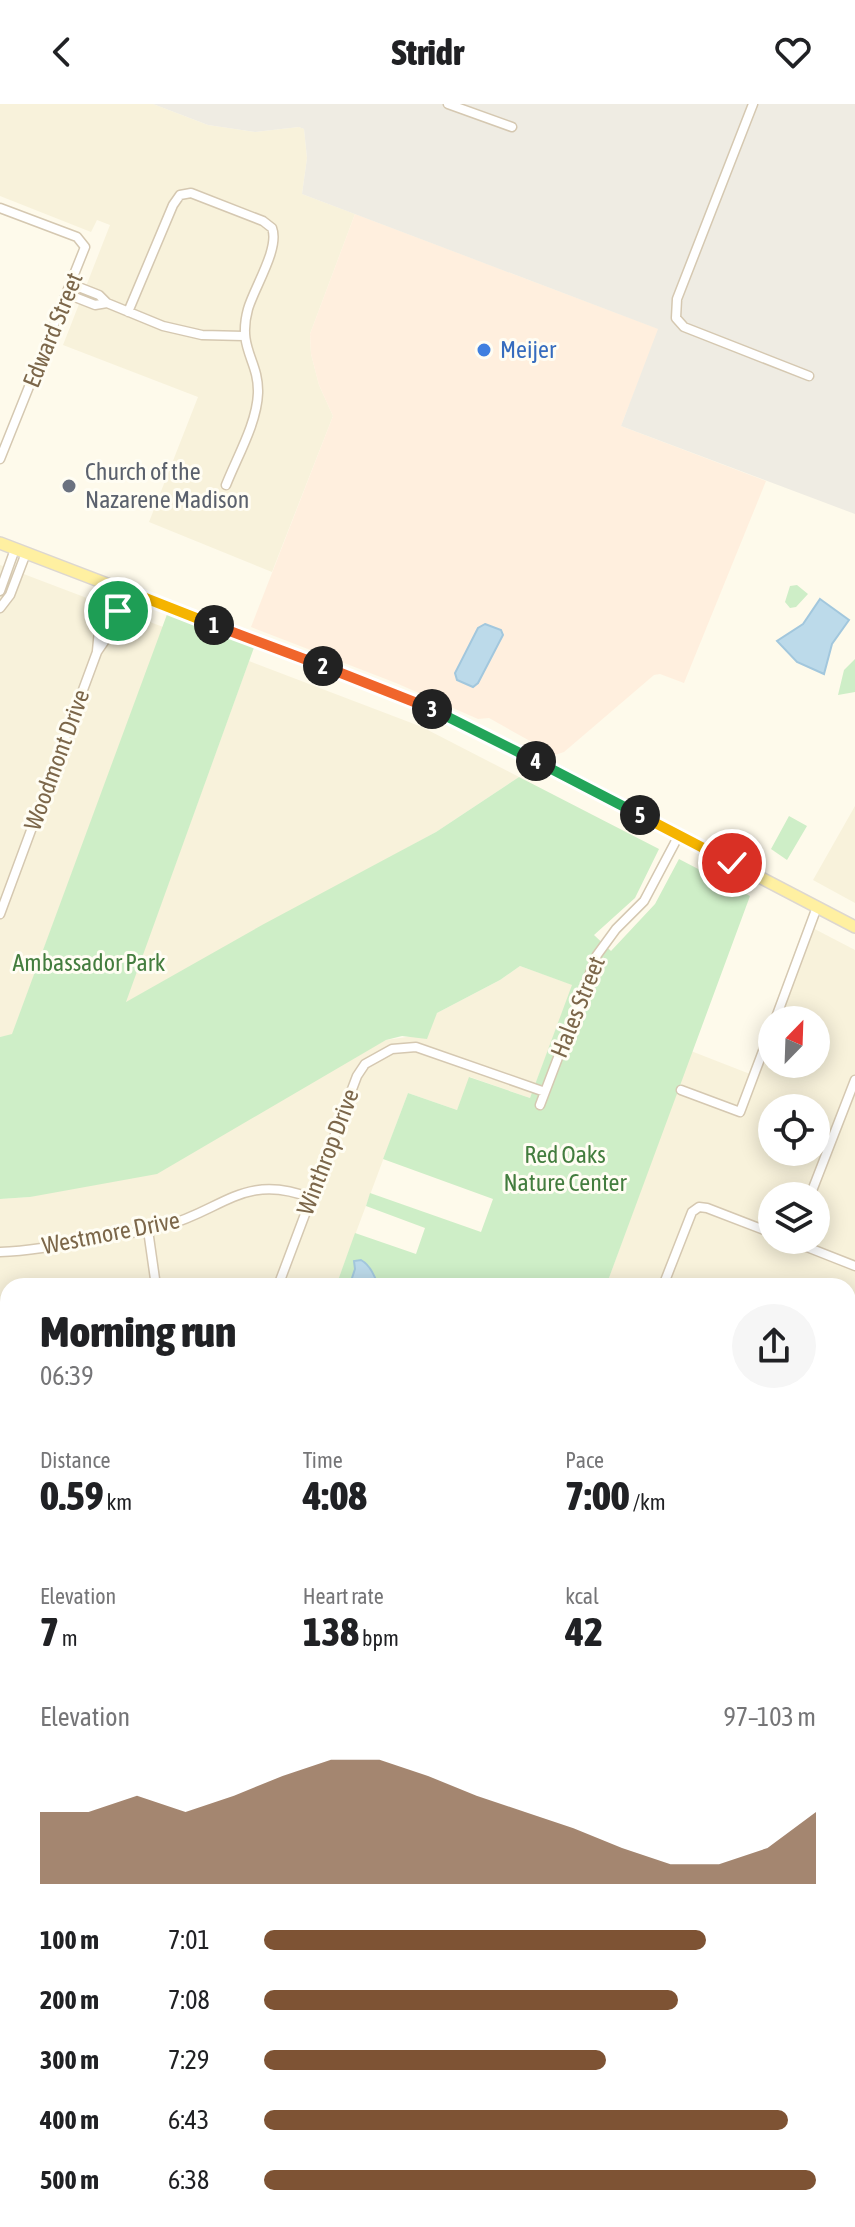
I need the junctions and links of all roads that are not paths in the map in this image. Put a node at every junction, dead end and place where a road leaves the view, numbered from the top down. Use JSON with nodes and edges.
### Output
{"nodes":[{"id":1,"x":448,"y":104,"type":"edge"},
{"id":2,"x":753,"y":104,"type":"edge"},
{"id":3,"x":512,"y":127,"type":"dead end"},
{"id":4,"x":0,"y":208,"type":"edge"},
{"id":5,"x":71,"y":284,"type":"junction"},
{"id":6,"x":67,"y":294,"type":"junction"},
{"id":7,"x":107,"y":303,"type":"junction"},
{"id":8,"x":128,"y":312,"type":"junction"},
{"id":9,"x":244,"y":336,"type":"junction"},
{"id":10,"x":809,"y":376,"type":"dead end"},
{"id":11,"x":0,"y":459,"type":"edge"},
{"id":12,"x":226,"y":485,"type":"dead end"},
{"id":13,"x":0,"y":543,"type":"edge"},
{"id":14,"x":20,"y":551,"type":"junction"},
{"id":15,"x":120,"y":588,"type":"junction"},
{"id":16,"x":0,"y":591,"type":"edge"},
{"id":17,"x":0,"y":608,"type":"edge"},
{"id":18,"x":679,"y":835,"type":"junction"},
{"id":19,"x":817,"y":907,"type":"junction"},
{"id":20,"x":0,"y":914,"type":"edge"},
{"id":21,"x":855,"y":927,"type":"edge"},
{"id":22,"x":780,"y":1006,"type":"edge"},
{"id":23,"x":758,"y":1064,"type":"edge"},
{"id":24,"x":854,"y":1086,"type":"edge"},
{"id":25,"x":681,"y":1090,"type":"dead end"},
{"id":26,"x":545,"y":1092,"type":"junction"},
{"id":27,"x":540,"y":1105,"type":"dead end"},
{"id":28,"x":816,"y":1182,"type":"edge"},
{"id":29,"x":311,"y":1198,"type":"junction"},
{"id":30,"x":758,"y":1228,"type":"edge"},
{"id":31,"x":148,"y":1230,"type":"junction"},
{"id":32,"x":0,"y":1252,"type":"edge"},
{"id":33,"x":825,"y":1254,"type":"edge"},
{"id":34,"x":855,"y":1266,"type":"edge"},
{"id":35,"x":155,"y":1278,"type":"edge"},
{"id":36,"x":281,"y":1278,"type":"edge"},
{"id":37,"x":666,"y":1278,"type":"edge"}],
"edges":[{"from":1,"to":3,"type":"street"},
{"from":2,"to":10,"type":"street"},
{"from":4,"to":5,"type":"street","name":"Edward Street"},
{"from":5,"to":6,"type":"street","name":"Edward Street"},
{"from":5,"to":7,"type":"street"},
{"from":6,"to":7,"type":"street"},
{"from":6,"to":11,"type":"street","name":"Edward Street"},
{"from":7,"to":8,"type":"street"},
{"from":8,"to":9,"type":"street"},
{"from":8,"to":9,"type":"street"},
{"from":9,"to":12,"type":"street"},
{"from":13,"to":14,"type":"main road"},
{"from":14,"to":15,"type":"main road"},
{"from":14,"to":16,"type":"street"},
{"from":14,"to":17,"type":"street"},
{"from":15,"to":18,"type":"main road"},
{"from":15,"to":20,"type":"street","name":"Woodmont Drive"},
{"from":18,"to":19,"type":"main road"},
{"from":18,"to":26,"type":"street","name":"Hales Street"},
{"from":19,"to":21,"type":"main road"},
{"from":19,"to":22,"type":"street"},
{"from":23,"to":25,"type":"street"},
{"from":24,"to":28,"type":"street"},
{"from":26,"to":27,"type":"street","name":"Hales Street"},
{"from":26,"to":29,"type":"street","name":"Winthrop Drive"},
{"from":29,"to":31,"type":"street","name":"Westmore Drive"},
{"from":29,"to":36,"type":"street","name":"Winthrop Drive"},
{"from":30,"to":37,"type":"street"},
{"from":31,"to":32,"type":"street","name":"Westmore Drive"},
{"from":31,"to":35,"type":"street"},
{"from":33,"to":34,"type":"street"}]}
